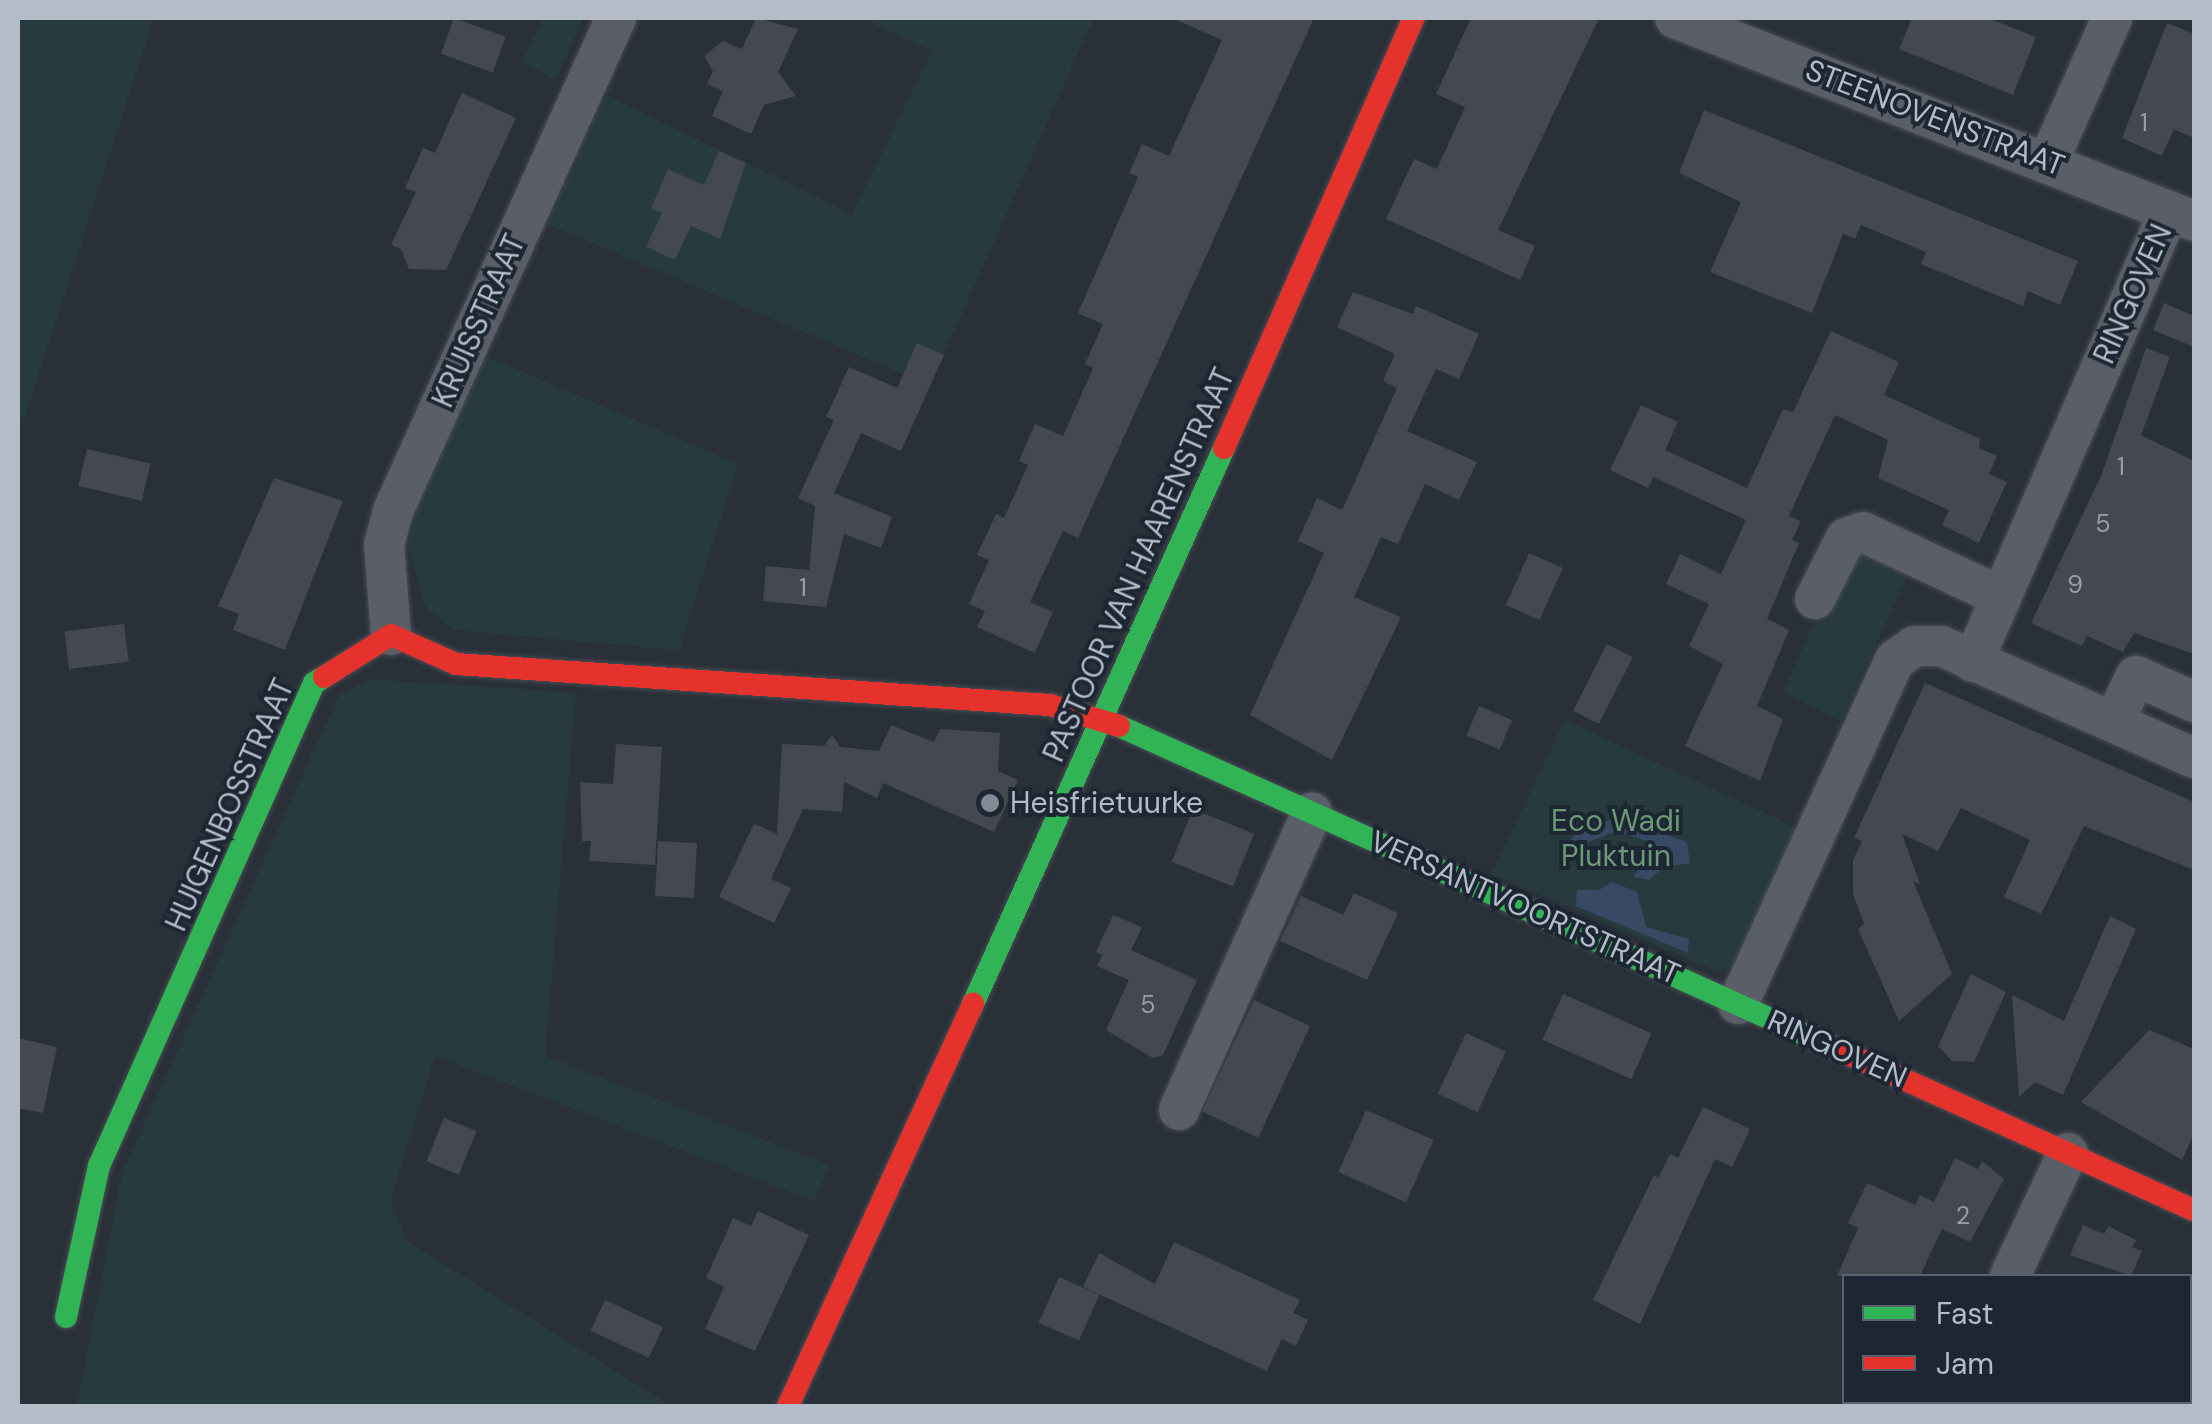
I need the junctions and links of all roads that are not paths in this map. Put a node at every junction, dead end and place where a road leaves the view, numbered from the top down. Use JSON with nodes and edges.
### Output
{"nodes":[{"id":1,"x":616,"y":18,"type":"edge"},
{"id":2,"x":1414,"y":18,"type":"edge"},
{"id":3,"x":1676,"y":18,"type":"edge"},
{"id":4,"x":2112,"y":18,"type":"edge"},
{"id":5,"x":2048,"y":162,"type":"junction"},
{"id":6,"x":2182,"y":216,"type":"edge"},
{"id":7,"x":2002,"y":596,"type":"junction"},
{"id":8,"x":1816,"y":599,"type":"dead end"},
{"id":9,"x":392,"y":634,"type":"junction"},
{"id":10,"x":1972,"y":662,"type":"junction"},
{"id":11,"x":2194,"y":702,"type":"edge"},
{"id":12,"x":1104,"y":718,"type":"junction"},
{"id":13,"x":2115,"y":719,"type":"junction"},
{"id":14,"x":2194,"y":758,"type":"edge"},
{"id":15,"x":1312,"y":812,"type":"junction"},
{"id":16,"x":1738,"y":1004,"type":"junction"},
{"id":17,"x":1178,"y":1110,"type":"dead end"},
{"id":18,"x":2068,"y":1152,"type":"junction"},
{"id":19,"x":2194,"y":1210,"type":"edge"},
{"id":20,"x":2011,"y":1274,"type":"edge"},
{"id":21,"x":66,"y":1317,"type":"dead end"},
{"id":22,"x":788,"y":1406,"type":"edge"}],
"edges":[{"from":1,"to":9,"type":"street","name":"KRUISSTRAAT"},
{"from":2,"to":12,"type":"street","name":"PASTOOR VAN HAARENSTRAAT"},
{"from":3,"to":5,"type":"street","name":"STEENOVENSTRAAT"},
{"from":4,"to":5,"type":"street"},
{"from":5,"to":6,"type":"street","name":"STEENOVENSTRAAT"},
{"from":6,"to":7,"type":"street","name":"RINGOVEN"},
{"from":7,"to":8,"type":"street"},
{"from":7,"to":10,"type":"street","name":"RINGOVEN"},
{"from":9,"to":12,"type":"street"},
{"from":9,"to":21,"type":"street","name":"HUIGENBOSSTRAAT"},
{"from":10,"to":13,"type":"street","name":"RINGOVEN"},
{"from":10,"to":16,"type":"street","name":"RINGOVEN"},
{"from":11,"to":13,"type":"street"},
{"from":12,"to":15,"type":"street","name":"VERSANTVOORTSTRAAT"},
{"from":12,"to":22,"type":"street","name":"PASTOOR VAN HAARENSTRAAT"},
{"from":13,"to":14,"type":"street","name":"RINGOVEN"},
{"from":15,"to":16,"type":"street","name":"VERSANTVOORTSTRAAT"},
{"from":15,"to":17,"type":"street"},
{"from":16,"to":18,"type":"street","name":"RINGOVEN"},
{"from":18,"to":19,"type":"street","name":"RINGOVEN"},
{"from":18,"to":20,"type":"street"}]}
